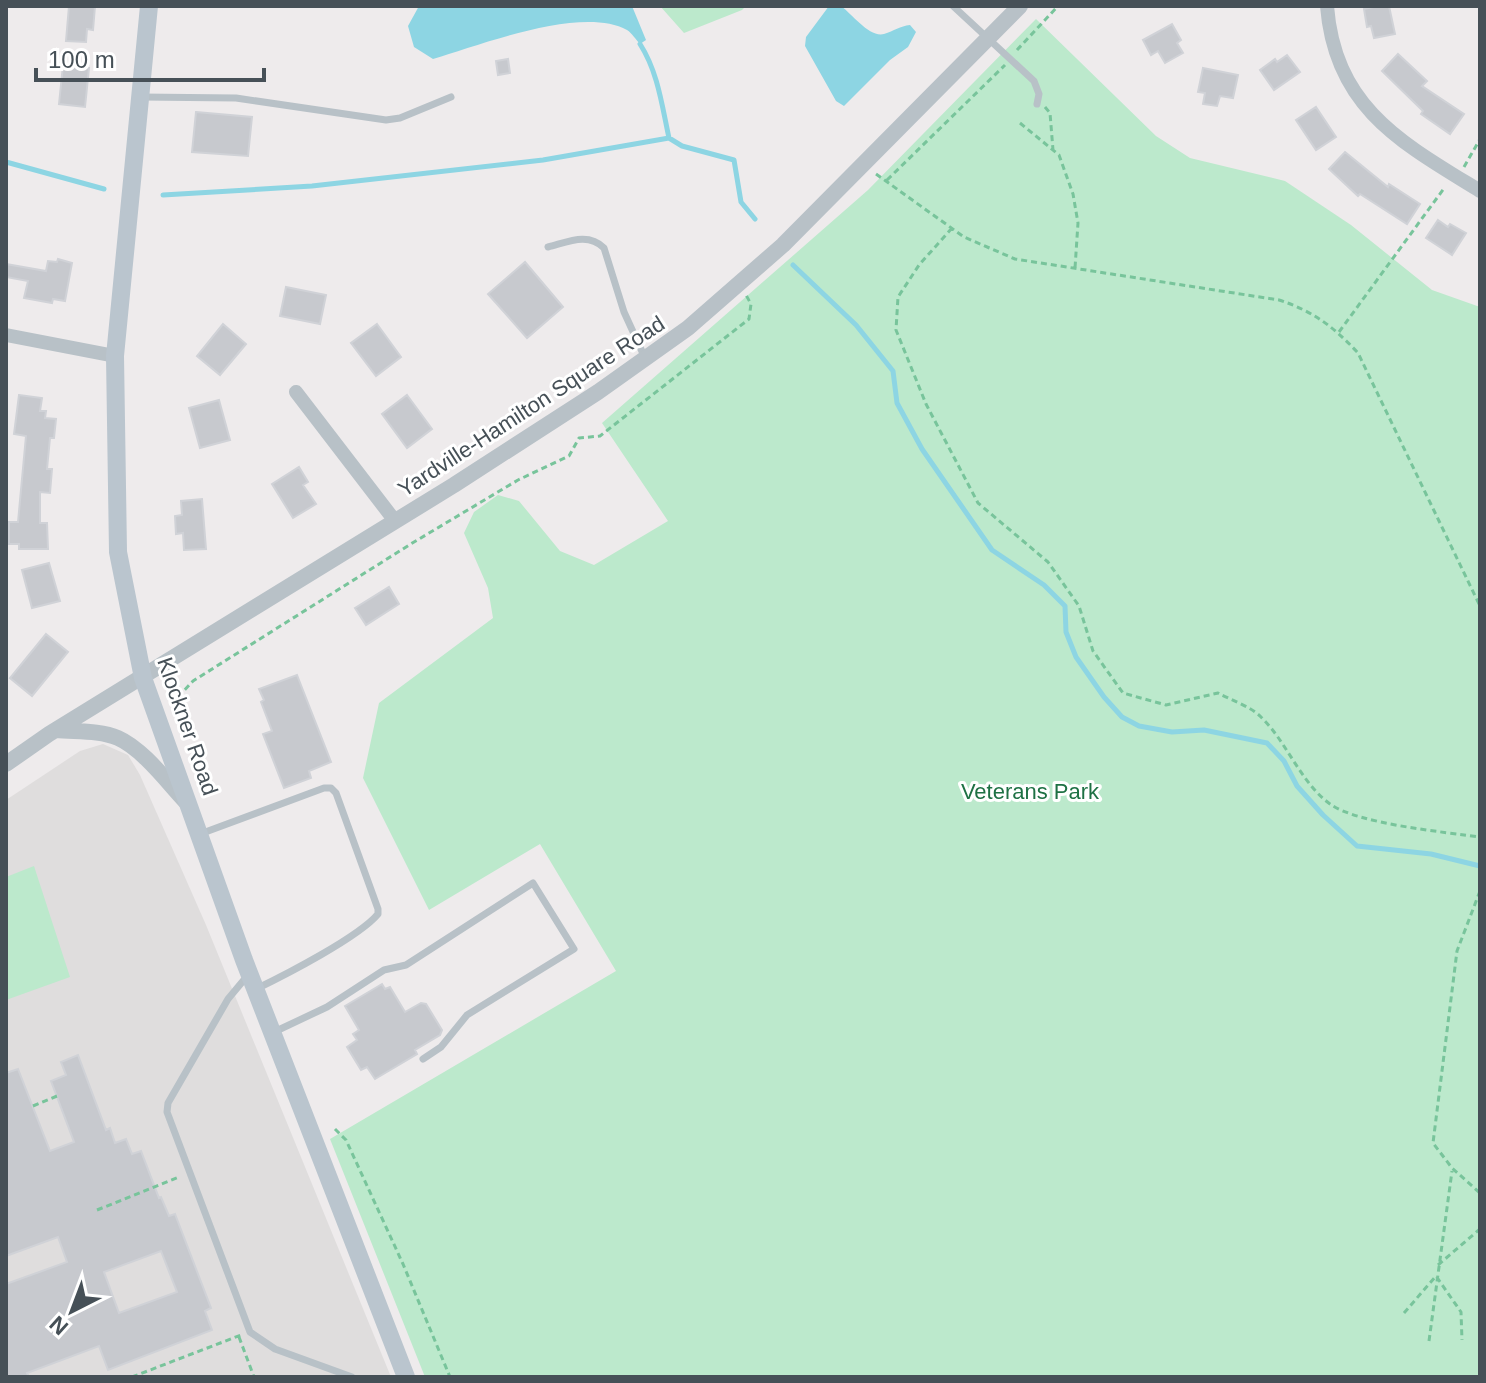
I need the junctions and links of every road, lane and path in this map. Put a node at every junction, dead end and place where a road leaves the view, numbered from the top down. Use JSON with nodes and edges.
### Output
{"nodes":[{"id":1,"x":149,"y":6,"type":"edge"},
{"id":2,"x":953,"y":6,"type":"edge"},
{"id":3,"x":1020,"y":6,"type":"edge"},
{"id":4,"x":1058,"y":6,"type":"edge"},
{"id":5,"x":1327,"y":6,"type":"edge"},
{"id":6,"x":988,"y":38,"type":"junction"},
{"id":7,"x":1010,"y":59,"type":"junction"},
{"id":8,"x":139,"y":97,"type":"junction"},
{"id":9,"x":451,"y":97,"type":"dead end"},
{"id":10,"x":1038,"y":102,"type":"joint"},
{"id":11,"x":1020,"y":123,"type":"dead end"},
{"id":12,"x":1480,"y":139,"type":"edge"},
{"id":13,"x":1053,"y":150,"type":"junction"},
{"id":14,"x":863,"y":164,"type":"junction"},
{"id":15,"x":1457,"y":176,"type":"junction"},
{"id":16,"x":886,"y":181,"type":"junction"},
{"id":17,"x":1480,"y":191,"type":"edge"},
{"id":18,"x":952,"y":228,"type":"junction"},
{"id":19,"x":548,"y":247,"type":"dead end"},
{"id":20,"x":1075,"y":268,"type":"junction"},
{"id":21,"x":738,"y":286,"type":"junction"},
{"id":22,"x":1339,"y":333,"type":"junction"},
{"id":23,"x":6,"y":335,"type":"edge"},
{"id":24,"x":115,"y":356,"type":"junction"},
{"id":25,"x":646,"y":359,"type":"junction"},
{"id":26,"x":296,"y":392,"type":"dead end"},
{"id":27,"x":395,"y":521,"type":"junction"},
{"id":28,"x":1480,"y":606,"type":"edge"},
{"id":29,"x":143,"y":678,"type":"junction"},
{"id":30,"x":178,"y":697,"type":"dead end"},
{"id":31,"x":56,"y":730,"type":"junction"},
{"id":32,"x":6,"y":764,"type":"edge"},
{"id":33,"x":190,"y":808,"type":"junction"},
{"id":34,"x":200,"y":834,"type":"junction"},
{"id":35,"x":1480,"y":837,"type":"edge"},
{"id":36,"x":1480,"y":891,"type":"edge"},
{"id":37,"x":252,"y":981,"type":"junction"},
{"id":38,"x":272,"y":1033,"type":"junction"},
{"id":39,"x":423,"y":1059,"type":"dead end"},
{"id":40,"x":57,"y":1096,"type":"dead end"},
{"id":41,"x":33,"y":1106,"type":"dead end"},
{"id":42,"x":335,"y":1129,"type":"dead end"},
{"id":43,"x":1452,"y":1168,"type":"junction"},
{"id":44,"x":179,"y":1177,"type":"dead end"},
{"id":45,"x":1480,"y":1193,"type":"edge"},
{"id":46,"x":97,"y":1210,"type":"dead end"},
{"id":47,"x":1480,"y":1229,"type":"edge"},
{"id":48,"x":1438,"y":1265,"type":"junction"},
{"id":49,"x":1436,"y":1276,"type":"junction"},
{"id":50,"x":1404,"y":1313,"type":"dead end"},
{"id":51,"x":250,"y":1332,"type":"junction"},
{"id":52,"x":239,"y":1335,"type":"junction"},
{"id":53,"x":1462,"y":1340,"type":"dead end"},
{"id":54,"x":1429,"y":1341,"type":"dead end"},
{"id":55,"x":151,"y":1370,"type":"junction"},
{"id":56,"x":132,"y":1377,"type":"edge"},
{"id":57,"x":154,"y":1377,"type":"edge"},
{"id":58,"x":254,"y":1377,"type":"edge"},
{"id":59,"x":352,"y":1377,"type":"edge"},
{"id":60,"x":406,"y":1377,"type":"edge"},
{"id":61,"x":450,"y":1377,"type":"edge"}],
"edges":[{"from":1,"to":8,"type":"main road","name":"Klockner Road"},
{"from":2,"to":6,"type":"lane"},
{"from":3,"to":6,"type":"street","name":"Yardville-Hamilton Square Road"},
{"from":4,"to":7,"type":"path"},
{"from":5,"to":15,"type":"street"},
{"from":6,"to":7,"type":"lane"},
{"from":6,"to":14,"type":"street","name":"Yardville-Hamilton Square Road"},
{"from":7,"to":10,"type":"lane"},
{"from":7,"to":16,"type":"path"},
{"from":8,"to":9,"type":"lane"},
{"from":8,"to":24,"type":"main road","name":"Klockner Road"},
{"from":10,"to":13,"type":"path"},
{"from":11,"to":13,"type":"path"},
{"from":12,"to":15,"type":"path"},
{"from":13,"to":20,"type":"path"},
{"from":14,"to":16,"type":"path"},
{"from":14,"to":21,"type":"street","name":"Yardville-Hamilton Square Road"},
{"from":15,"to":17,"type":"street"},
{"from":15,"to":22,"type":"path"},
{"from":16,"to":18,"type":"path"},
{"from":18,"to":20,"type":"path"},
{"from":18,"to":35,"type":"path"},
{"from":19,"to":25,"type":"lane"},
{"from":20,"to":22,"type":"path"},
{"from":21,"to":25,"type":"street","name":"Yardville-Hamilton Square Road"},
{"from":21,"to":30,"type":"path"},
{"from":22,"to":28,"type":"path"},
{"from":23,"to":24,"type":"street"},
{"from":24,"to":29,"type":"main road","name":"Klockner Road"},
{"from":25,"to":27,"type":"street","name":"Yardville-Hamilton Square Road"},
{"from":26,"to":27,"type":"street"},
{"from":27,"to":29,"type":"street","name":"Yardville-Hamilton Square Road"},
{"from":29,"to":31,"type":"street","name":"Yardville-Hamilton Square Road"},
{"from":29,"to":33,"type":"main road","name":"Klockner Road"},
{"from":31,"to":32,"type":"street","name":"Yardville-Hamilton Square Road"},
{"from":31,"to":33,"type":"street"},
{"from":33,"to":34,"type":"main road","name":"Klockner Road"},
{"from":34,"to":37,"type":"main road","name":"Klockner Road"},
{"from":34,"to":37,"type":"lane"},
{"from":36,"to":43,"type":"path"},
{"from":37,"to":38,"type":"main road","name":"Klockner Road"},
{"from":37,"to":51,"type":"lane"},
{"from":38,"to":39,"type":"lane"},
{"from":38,"to":60,"type":"main road","name":"Klockner Road"},
{"from":40,"to":41,"type":"path"},
{"from":42,"to":61,"type":"path"},
{"from":43,"to":45,"type":"path"},
{"from":43,"to":48,"type":"path"},
{"from":44,"to":46,"type":"path"},
{"from":47,"to":48,"type":"path"},
{"from":48,"to":49,"type":"path"},
{"from":49,"to":50,"type":"path"},
{"from":49,"to":53,"type":"path"},
{"from":49,"to":54,"type":"path"},
{"from":51,"to":52,"type":"path"},
{"from":51,"to":59,"type":"lane"},
{"from":52,"to":55,"type":"path"},
{"from":52,"to":58,"type":"path"},
{"from":55,"to":56,"type":"path"},
{"from":55,"to":57,"type":"path"}]}
